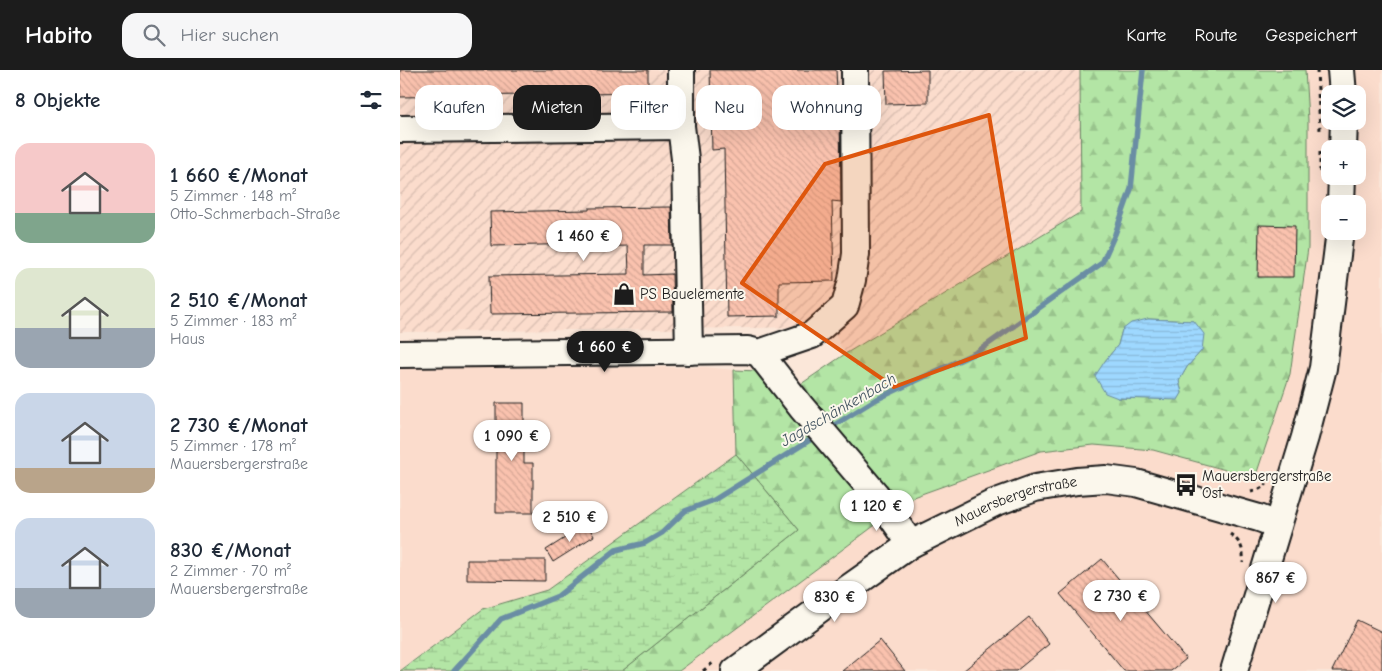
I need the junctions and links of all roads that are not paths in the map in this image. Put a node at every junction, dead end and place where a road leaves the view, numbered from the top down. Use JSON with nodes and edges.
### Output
{"nodes":[{"id":1,"x":681,"y":70,"type":"edge"},
{"id":2,"x":855,"y":70,"type":"edge"},
{"id":3,"x":1341,"y":70,"type":"edge"},
{"id":4,"x":681,"y":85,"type":"edge"},
{"id":5,"x":1342,"y":85,"type":"edge"},
{"id":6,"x":611,"y":127,"type":"edge"},
{"id":7,"x":400,"y":129,"type":"edge"},
{"id":8,"x":681,"y":130,"type":"edge"},
{"id":9,"x":1339,"y":240,"type":"edge"},
{"id":10,"x":688,"y":351,"type":"junction"},
{"id":11,"x":759,"y":353,"type":"junction"},
{"id":12,"x":400,"y":354,"type":"edge"},
{"id":13,"x":1278,"y":525,"type":"junction"},
{"id":14,"x":912,"y":544,"type":"junction"},
{"id":15,"x":726,"y":666,"type":"edge"},
{"id":16,"x":1234,"y":671,"type":"edge"}],
"edges":[{"from":1,"to":4,"type":"street"},
{"from":2,"to":11,"type":"street"},
{"from":3,"to":5,"type":"street"},
{"from":6,"to":7,"type":"street"},
{"from":8,"to":10,"type":"street"},
{"from":9,"to":13,"type":"street"},
{"from":10,"to":11,"type":"street"},
{"from":10,"to":12,"type":"street"},
{"from":11,"to":14,"type":"street"},
{"from":13,"to":14,"type":"street","name":"Mauersbergerstraße"},
{"from":13,"to":16,"type":"street"},
{"from":14,"to":15,"type":"street","name":"Mauersbergerstraße"}]}
